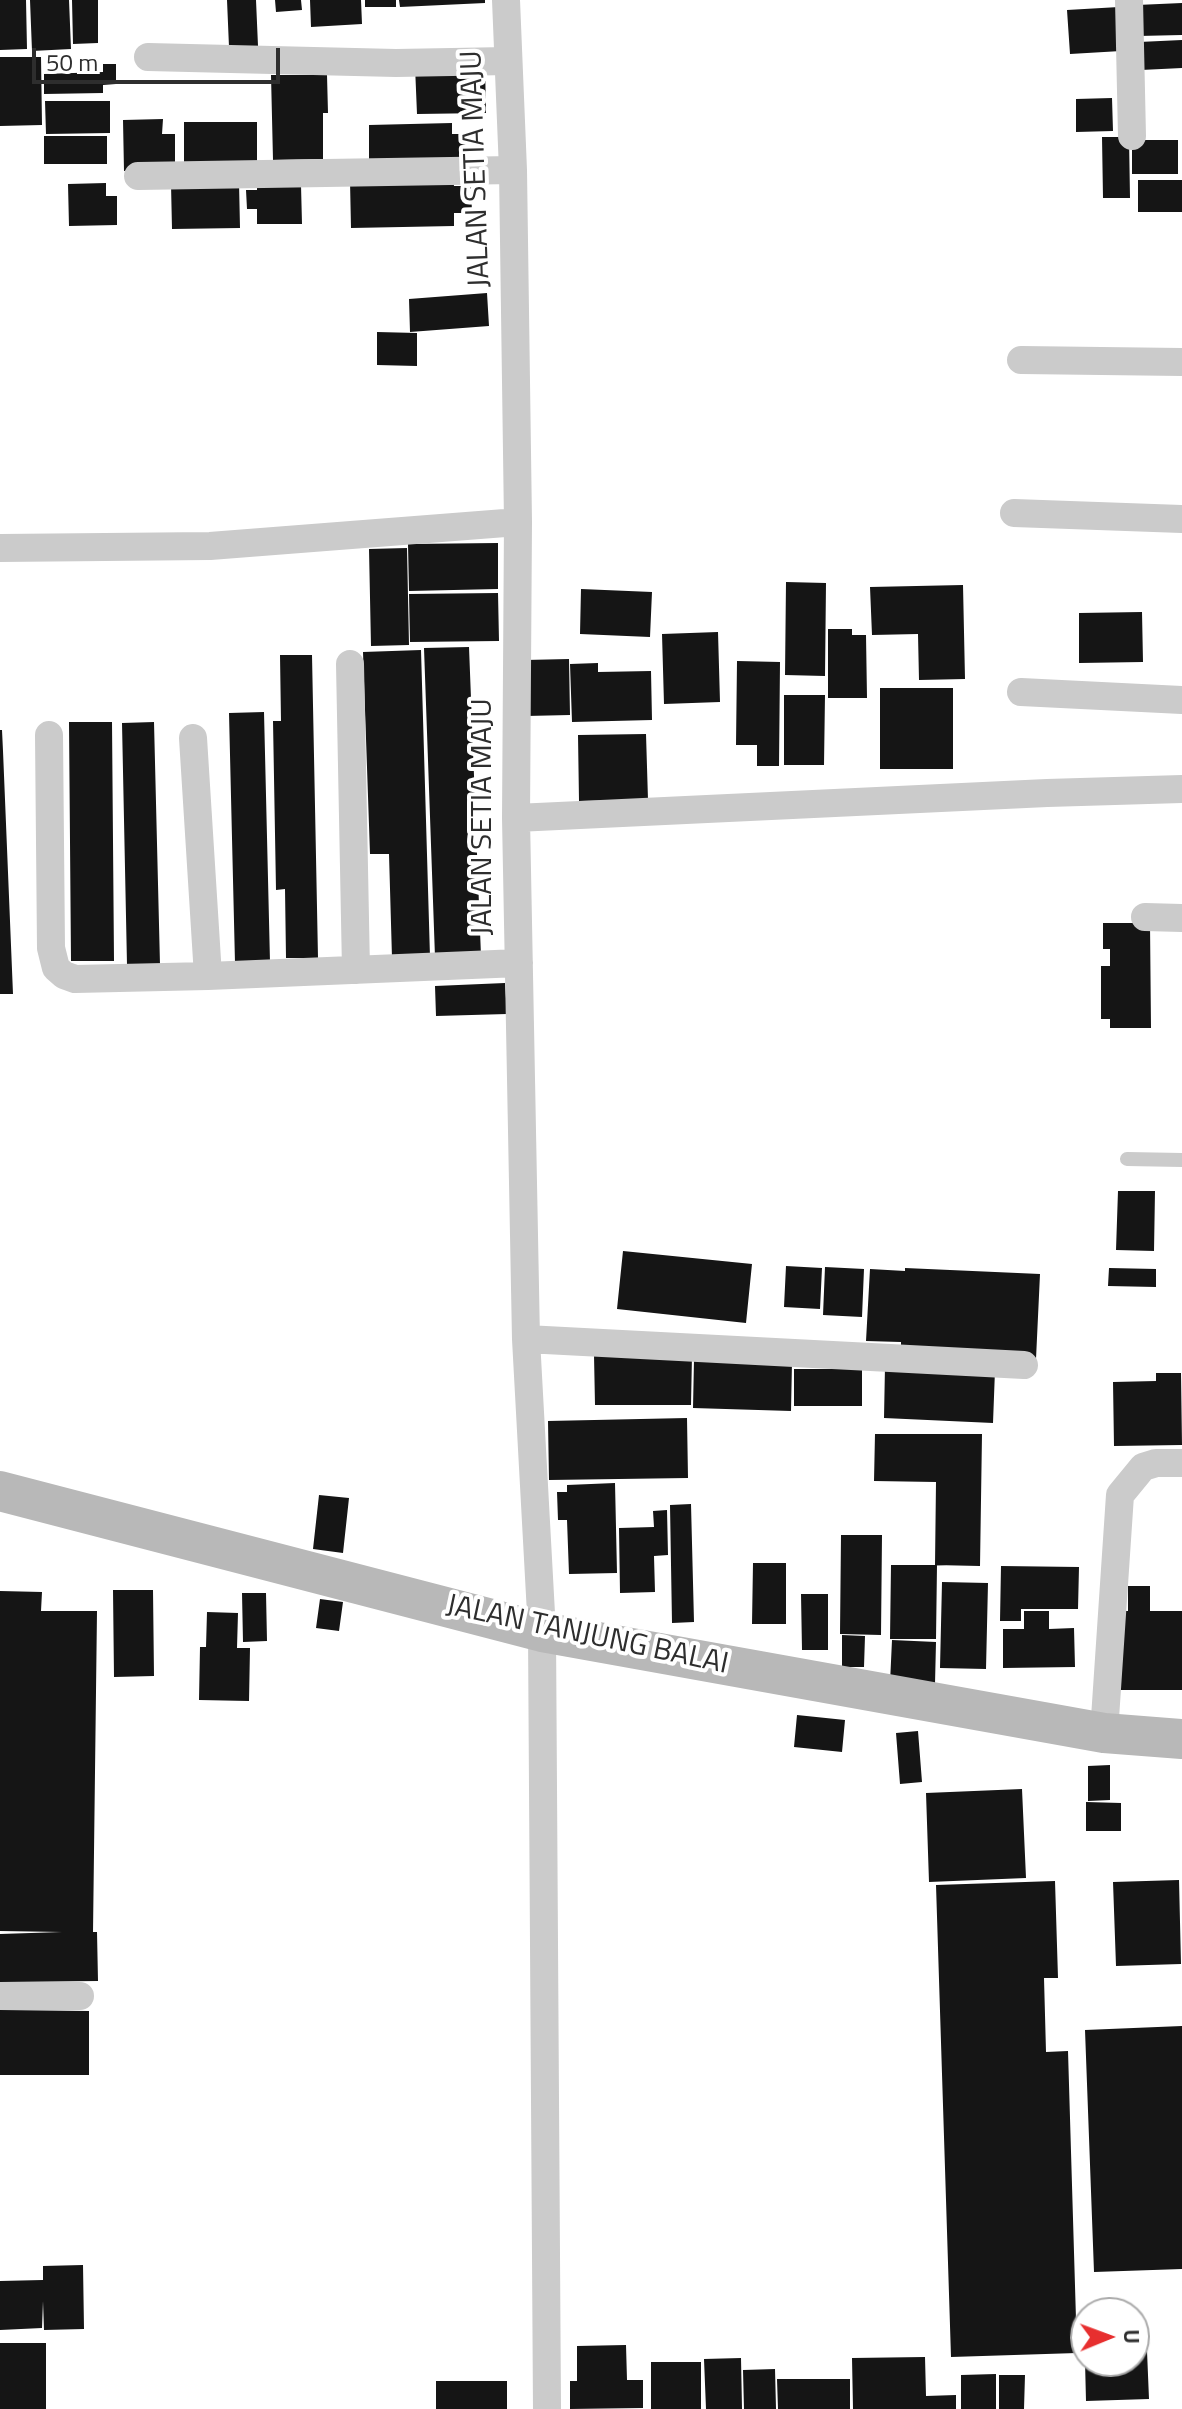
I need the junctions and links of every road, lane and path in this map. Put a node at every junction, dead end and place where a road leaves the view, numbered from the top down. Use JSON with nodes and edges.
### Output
{"nodes":[{"id":1,"x":506,"y":0,"type":"edge"},
{"id":2,"x":1129,"y":0,"type":"edge"},
{"id":3,"x":148,"y":57,"type":"dead end"},
{"id":4,"x":508,"y":61,"type":"junction"},
{"id":5,"x":1132,"y":136,"type":"dead end"},
{"id":6,"x":513,"y":170,"type":"junction"},
{"id":7,"x":138,"y":176,"type":"dead end"},
{"id":8,"x":1021,"y":360,"type":"dead end"},
{"id":9,"x":1182,"y":362,"type":"edge"},
{"id":10,"x":1014,"y":513,"type":"dead end"},
{"id":11,"x":1182,"y":519,"type":"edge"},
{"id":12,"x":518,"y":522,"type":"junction"},
{"id":13,"x":0,"y":548,"type":"edge"},
{"id":14,"x":350,"y":664,"type":"dead end"},
{"id":15,"x":1021,"y":692,"type":"dead end"},
{"id":16,"x":1182,"y":700,"type":"edge"},
{"id":17,"x":49,"y":735,"type":"dead end"},
{"id":18,"x":193,"y":738,"type":"dead end"},
{"id":19,"x":1182,"y":789,"type":"edge"},
{"id":20,"x":516,"y":818,"type":"junction"},
{"id":21,"x":1145,"y":917,"type":"dead end"},
{"id":22,"x":1182,"y":918,"type":"edge"},
{"id":23,"x":519,"y":963,"type":"junction"},
{"id":24,"x":356,"y":970,"type":"junction"},
{"id":25,"x":208,"y":976,"type":"junction"},
{"id":26,"x":1127,"y":1159,"type":"dead end"},
{"id":27,"x":1182,"y":1160,"type":"edge"},
{"id":28,"x":526,"y":1339,"type":"junction"},
{"id":29,"x":1024,"y":1365,"type":"dead end"},
{"id":30,"x":1182,"y":1463,"type":"edge"},
{"id":31,"x":0,"y":1491,"type":"edge"},
{"id":32,"x":542,"y":1632,"type":"junction"},
{"id":33,"x":1104,"y":1733,"type":"junction"},
{"id":34,"x":1182,"y":1739,"type":"edge"},
{"id":35,"x":0,"y":1996,"type":"edge"},
{"id":36,"x":80,"y":1996,"type":"dead end"},
{"id":37,"x":547,"y":2409,"type":"edge"}],
"edges":[{"from":1,"to":4,"type":"street","name":"JALAN SETIA MAJU"},
{"from":2,"to":5,"type":"street"},
{"from":3,"to":4,"type":"street"},
{"from":4,"to":6,"type":"street","name":"JALAN SETIA MAJU"},
{"from":6,"to":7,"type":"street"},
{"from":6,"to":12,"type":"street","name":"JALAN SETIA MAJU"},
{"from":8,"to":9,"type":"street"},
{"from":10,"to":11,"type":"street"},
{"from":12,"to":13,"type":"street"},
{"from":12,"to":20,"type":"street","name":"JALAN SETIA MAJU"},
{"from":14,"to":24,"type":"street"},
{"from":15,"to":16,"type":"street"},
{"from":17,"to":25,"type":"street"},
{"from":18,"to":25,"type":"street"},
{"from":19,"to":20,"type":"street"},
{"from":20,"to":23,"type":"street","name":"JALAN SETIA MAJU"},
{"from":21,"to":22,"type":"street"},
{"from":23,"to":24,"type":"street"},
{"from":23,"to":28,"type":"street","name":"JALAN SETIA MAJU"},
{"from":24,"to":25,"type":"street"},
{"from":26,"to":27,"type":"lane"},
{"from":28,"to":29,"type":"street"},
{"from":28,"to":32,"type":"street","name":"JALAN SETIA MAJU"},
{"from":30,"to":33,"type":"street"},
{"from":31,"to":32,"type":"street","name":"JALAN TANJUNG BALAI"},
{"from":32,"to":33,"type":"street","name":"JALAN TANJUNG BALAI"},
{"from":32,"to":37,"type":"street","name":"JALAN SETIA MAJU"},
{"from":33,"to":34,"type":"street","name":"JALAN TANJUNG BALAI"},
{"from":35,"to":36,"type":"street"}]}
